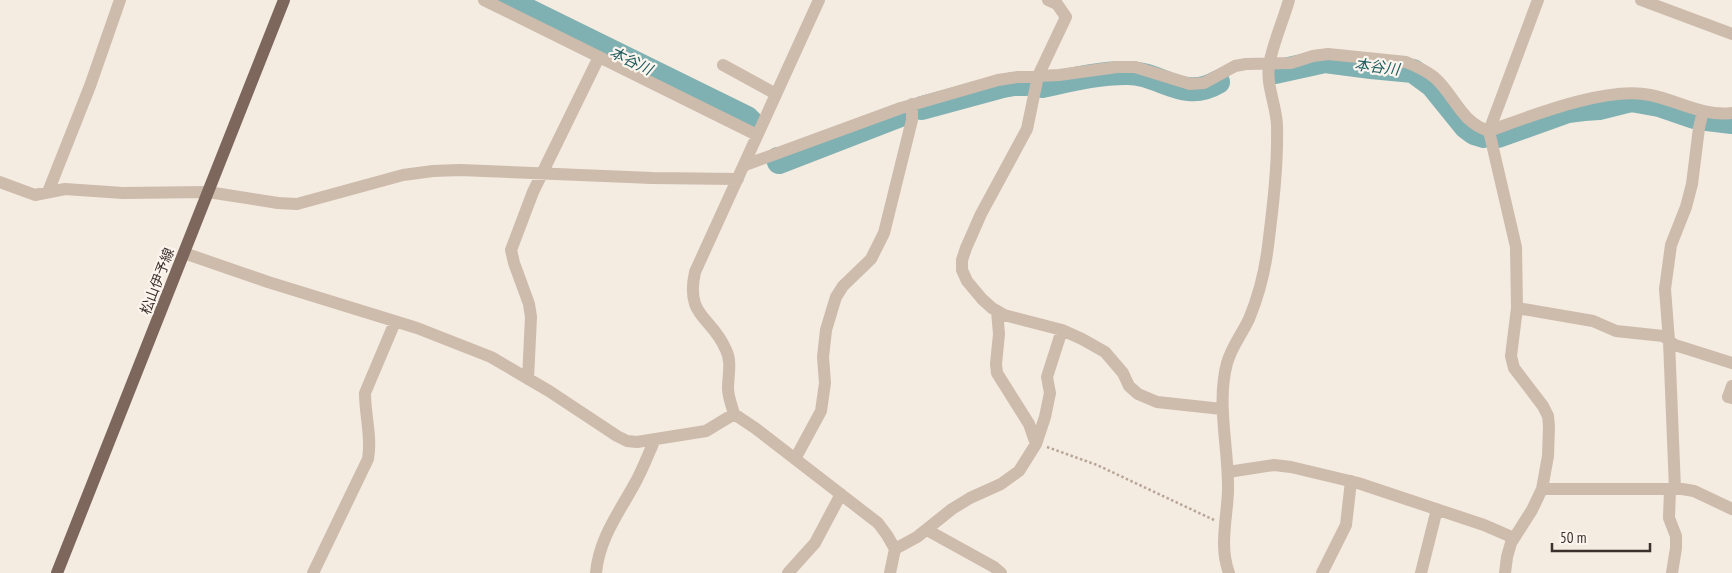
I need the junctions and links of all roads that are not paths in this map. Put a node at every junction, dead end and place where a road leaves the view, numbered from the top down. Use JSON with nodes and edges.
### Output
{"nodes":[{"id":1,"x":120,"y":0,"type":"edge"},
{"id":2,"x":284,"y":0,"type":"edge"},
{"id":3,"x":484,"y":0,"type":"edge"},
{"id":4,"x":819,"y":0,"type":"edge"},
{"id":5,"x":1048,"y":0,"type":"edge"},
{"id":6,"x":1290,"y":0,"type":"edge"},
{"id":7,"x":1538,"y":0,"type":"edge"},
{"id":8,"x":1641,"y":0,"type":"edge"},
{"id":9,"x":1732,"y":34,"type":"edge"},
{"id":10,"x":599,"y":57,"type":"junction"},
{"id":11,"x":1269,"y":64,"type":"junction"},
{"id":12,"x":723,"y":66,"type":"dead end"},
{"id":13,"x":1038,"y":76,"type":"junction"},
{"id":14,"x":776,"y":94,"type":"junction"},
{"id":15,"x":912,"y":104,"type":"junction"},
{"id":16,"x":1703,"y":111,"type":"junction"},
{"id":17,"x":1732,"y":113,"type":"edge"},
{"id":18,"x":1489,"y":130,"type":"junction"},
{"id":19,"x":757,"y":135,"type":"junction"},
{"id":20,"x":745,"y":165,"type":"junction"},
{"id":21,"x":542,"y":173,"type":"junction"},
{"id":22,"x":738,"y":179,"type":"junction"},
{"id":23,"x":0,"y":182,"type":"edge"},
{"id":24,"x":48,"y":192,"type":"junction"},
{"id":25,"x":208,"y":192,"type":"junction"},
{"id":26,"x":184,"y":252,"type":"junction"},
{"id":27,"x":1517,"y":308,"type":"junction"},
{"id":28,"x":996,"y":311,"type":"junction"},
{"id":29,"x":395,"y":322,"type":"junction"},
{"id":30,"x":1062,"y":330,"type":"junction"},
{"id":31,"x":1669,"y":341,"type":"junction"},
{"id":32,"x":1732,"y":363,"type":"edge"},
{"id":33,"x":528,"y":379,"type":"junction"},
{"id":34,"x":1732,"y":386,"type":"edge"},
{"id":35,"x":1732,"y":398,"type":"edge"},
{"id":36,"x":1222,"y":409,"type":"junction"},
{"id":37,"x":734,"y":414,"type":"junction"},
{"id":38,"x":655,"y":440,"type":"junction"},
{"id":39,"x":1036,"y":444,"type":"junction"},
{"id":40,"x":795,"y":459,"type":"junction"},
{"id":41,"x":1228,"y":472,"type":"junction"},
{"id":42,"x":1351,"y":481,"type":"junction"},
{"id":43,"x":1542,"y":489,"type":"junction"},
{"id":44,"x":1673,"y":489,"type":"junction"},
{"id":45,"x":841,"y":494,"type":"junction"},
{"id":46,"x":1437,"y":509,"type":"junction"},
{"id":47,"x":1732,"y":510,"type":"edge"},
{"id":48,"x":927,"y":530,"type":"junction"},
{"id":49,"x":1514,"y":538,"type":"junction"},
{"id":50,"x":896,"y":549,"type":"junction"},
{"id":51,"x":58,"y":573,"type":"edge"},
{"id":52,"x":313,"y":573,"type":"edge"},
{"id":53,"x":596,"y":573,"type":"edge"},
{"id":54,"x":788,"y":573,"type":"edge"},
{"id":55,"x":890,"y":573,"type":"edge"},
{"id":56,"x":1001,"y":573,"type":"edge"},
{"id":57,"x":1229,"y":573,"type":"edge"},
{"id":58,"x":1322,"y":573,"type":"edge"},
{"id":59,"x":1421,"y":573,"type":"edge"},
{"id":60,"x":1505,"y":573,"type":"edge"},
{"id":61,"x":1672,"y":573,"type":"edge"}],
"edges":[{"from":1,"to":24,"type":"street"},
{"from":2,"to":25,"type":"main road","name":"松山伊予線"},
{"from":3,"to":10,"type":"street"},
{"from":4,"to":14,"type":"street"},
{"from":5,"to":13,"type":"street"},
{"from":6,"to":11,"type":"street"},
{"from":7,"to":18,"type":"street"},
{"from":8,"to":9,"type":"street"},
{"from":10,"to":19,"type":"street"},
{"from":10,"to":21,"type":"street"},
{"from":11,"to":13,"type":"street"},
{"from":11,"to":18,"type":"street"},
{"from":11,"to":36,"type":"street"},
{"from":12,"to":14,"type":"street"},
{"from":13,"to":15,"type":"street"},
{"from":13,"to":28,"type":"street"},
{"from":14,"to":19,"type":"street"},
{"from":15,"to":20,"type":"street"},
{"from":15,"to":40,"type":"street"},
{"from":16,"to":17,"type":"street"},
{"from":16,"to":18,"type":"street"},
{"from":16,"to":31,"type":"street"},
{"from":18,"to":27,"type":"street"},
{"from":19,"to":20,"type":"street"},
{"from":20,"to":22,"type":"street"},
{"from":21,"to":22,"type":"street"},
{"from":21,"to":25,"type":"street"},
{"from":21,"to":33,"type":"street"},
{"from":22,"to":37,"type":"street"},
{"from":23,"to":24,"type":"street"},
{"from":24,"to":25,"type":"street"},
{"from":25,"to":26,"type":"main road","name":"松山伊予線"},
{"from":26,"to":29,"type":"street"},
{"from":26,"to":51,"type":"main road","name":"松山伊予線"},
{"from":27,"to":31,"type":"street"},
{"from":27,"to":43,"type":"street"},
{"from":28,"to":30,"type":"street"},
{"from":28,"to":39,"type":"street"},
{"from":29,"to":33,"type":"street"},
{"from":29,"to":52,"type":"street"},
{"from":30,"to":36,"type":"street"},
{"from":30,"to":39,"type":"street"},
{"from":31,"to":32,"type":"street"},
{"from":31,"to":44,"type":"street"},
{"from":33,"to":38,"type":"street"},
{"from":34,"to":35,"type":"street"},
{"from":36,"to":41,"type":"street"},
{"from":37,"to":38,"type":"street"},
{"from":37,"to":40,"type":"street"},
{"from":38,"to":53,"type":"street"},
{"from":39,"to":48,"type":"street"},
{"from":40,"to":45,"type":"street"},
{"from":41,"to":42,"type":"street"},
{"from":41,"to":57,"type":"street"},
{"from":42,"to":46,"type":"street"},
{"from":42,"to":58,"type":"street"},
{"from":43,"to":44,"type":"street"},
{"from":43,"to":49,"type":"street"},
{"from":44,"to":47,"type":"street"},
{"from":44,"to":61,"type":"street"},
{"from":45,"to":50,"type":"street"},
{"from":45,"to":54,"type":"street"},
{"from":46,"to":49,"type":"street"},
{"from":46,"to":59,"type":"street"},
{"from":48,"to":50,"type":"street"},
{"from":48,"to":56,"type":"street"},
{"from":49,"to":60,"type":"street"},
{"from":50,"to":55,"type":"street"}]}
